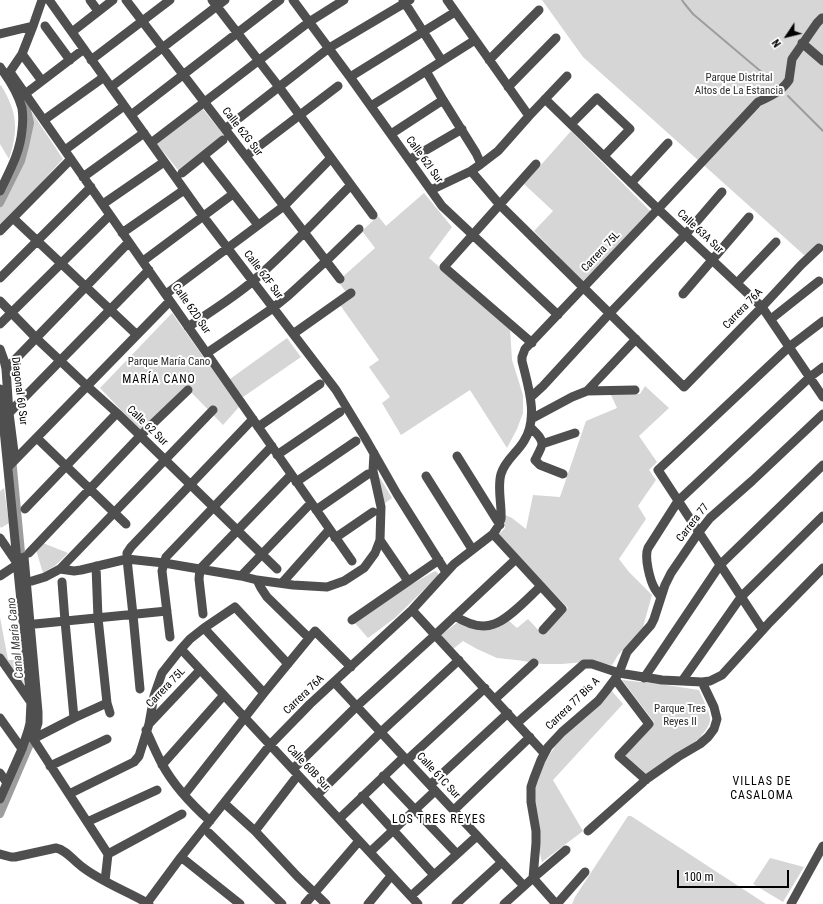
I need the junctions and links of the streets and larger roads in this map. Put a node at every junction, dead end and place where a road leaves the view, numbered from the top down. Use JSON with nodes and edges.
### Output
{"nodes":[{"id":1,"x":42,"y":0,"type":"edge"},
{"id":2,"x":49,"y":0,"type":"edge"},
{"id":3,"x":90,"y":0,"type":"edge"},
{"id":4,"x":113,"y":0,"type":"edge"},
{"id":5,"x":126,"y":0,"type":"edge"},
{"id":6,"x":170,"y":0,"type":"edge"},
{"id":7,"x":225,"y":0,"type":"edge"},
{"id":8,"x":280,"y":0,"type":"edge"},
{"id":9,"x":293,"y":0,"type":"edge"},
{"id":10,"x":344,"y":0,"type":"edge"},
{"id":11,"x":447,"y":0,"type":"edge"},
{"id":12,"x":406,"y":1,"type":"edge"},
{"id":13,"x":214,"y":3,"type":"edge"},
{"id":14,"x":539,"y":10,"type":"dead end"},
{"id":15,"x":98,"y":11,"type":"junction"},
{"id":16,"x":455,"y":12,"type":"junction"},
{"id":17,"x":823,"y":18,"type":"edge"},
{"id":18,"x":142,"y":21,"type":"junction"},
{"id":19,"x":309,"y":22,"type":"junction"},
{"id":20,"x":33,"y":26,"type":"junction"},
{"id":21,"x":45,"y":26,"type":"dead end"},
{"id":22,"x":72,"y":32,"type":"junction"},
{"id":23,"x":423,"y":32,"type":"junction"},
{"id":24,"x":238,"y":33,"type":"junction"},
{"id":25,"x":0,"y":34,"type":"edge"},
{"id":26,"x":556,"y":38,"type":"dead end"},
{"id":27,"x":475,"y":40,"type":"junction"},
{"id":28,"x":802,"y":43,"type":"junction"},
{"id":29,"x":163,"y":48,"type":"junction"},
{"id":30,"x":329,"y":48,"type":"junction"},
{"id":31,"x":84,"y":49,"type":"junction"},
{"id":32,"x":22,"y":54,"type":"junction"},
{"id":33,"x":70,"y":60,"type":"junction"},
{"id":34,"x":91,"y":60,"type":"junction"},
{"id":35,"x":259,"y":60,"type":"junction"},
{"id":36,"x":489,"y":60,"type":"junction"},
{"id":37,"x":442,"y":61,"type":"junction"},
{"id":38,"x":823,"y":61,"type":"edge"},
{"id":39,"x":0,"y":67,"type":"edge"},
{"id":40,"x":426,"y":71,"type":"junction"},
{"id":41,"x":8,"y":74,"type":"junction"},
{"id":42,"x":183,"y":75,"type":"junction"},
{"id":43,"x":567,"y":76,"type":"dead end"},
{"id":44,"x":350,"y":77,"type":"junction"},
{"id":45,"x":104,"y":78,"type":"junction"},
{"id":46,"x":42,"y":80,"type":"junction"},
{"id":47,"x":338,"y":86,"type":"dead end"},
{"id":48,"x":111,"y":87,"type":"junction"},
{"id":49,"x":279,"y":87,"type":"junction"},
{"id":50,"x":508,"y":87,"type":"junction"},
{"id":51,"x":25,"y":94,"type":"junction"},
{"id":52,"x":545,"y":99,"type":"junction"},
{"id":53,"x":443,"y":100,"type":"junction"},
{"id":54,"x":204,"y":102,"type":"junction"},
{"id":55,"x":124,"y":106,"type":"junction"},
{"id":56,"x":370,"y":106,"type":"junction"},
{"id":57,"x":131,"y":115,"type":"junction"},
{"id":58,"x":300,"y":115,"type":"junction"},
{"id":59,"x":529,"y":116,"type":"junction"},
{"id":60,"x":44,"y":120,"type":"junction"},
{"id":61,"x":571,"y":124,"type":"junction"},
{"id":62,"x":225,"y":129,"type":"junction"},
{"id":63,"x":462,"y":129,"type":"junction"},
{"id":64,"x":144,"y":133,"type":"junction"},
{"id":65,"x":390,"y":134,"type":"junction"},
{"id":66,"x":223,"y":140,"type":"dead end"},
{"id":67,"x":151,"y":143,"type":"junction"},
{"id":68,"x":668,"y":143,"type":"dead end"},
{"id":69,"x":65,"y":150,"type":"junction"},
{"id":70,"x":204,"y":156,"type":"junction"},
{"id":71,"x":246,"y":156,"type":"junction"},
{"id":72,"x":604,"y":156,"type":"junction"},
{"id":73,"x":331,"y":158,"type":"junction"},
{"id":74,"x":71,"y":159,"type":"junction"},
{"id":75,"x":409,"y":160,"type":"junction"},
{"id":76,"x":164,"y":162,"type":"junction"},
{"id":77,"x":481,"y":164,"type":"junction"},
{"id":78,"x":536,"y":164,"type":"dead end"},
{"id":79,"x":471,"y":171,"type":"junction"},
{"id":80,"x":182,"y":173,"type":"dead end"},
{"id":81,"x":83,"y":177,"type":"junction"},
{"id":82,"x":631,"y":183,"type":"junction"},
{"id":83,"x":351,"y":185,"type":"junction"},
{"id":84,"x":91,"y":187,"type":"junction"},
{"id":85,"x":184,"y":190,"type":"junction"},
{"id":86,"x":431,"y":190,"type":"junction"},
{"id":87,"x":0,"y":191,"type":"edge"},
{"id":88,"x":722,"y":192,"type":"dead end"},
{"id":89,"x":233,"y":194,"type":"junction"},
{"id":90,"x":103,"y":204,"type":"junction"},
{"id":91,"x":500,"y":205,"type":"junction"},
{"id":92,"x":284,"y":206,"type":"junction"},
{"id":93,"x":658,"y":210,"type":"junction"},
{"id":94,"x":110,"y":215,"type":"junction"},
{"id":95,"x":373,"y":215,"type":"dead end"},
{"id":96,"x":203,"y":216,"type":"junction"},
{"id":97,"x":749,"y":217,"type":"dead end"},
{"id":98,"x":13,"y":218,"type":"junction"},
{"id":99,"x":258,"y":226,"type":"junction"},
{"id":100,"x":359,"y":229,"type":"dead end"},
{"id":101,"x":0,"y":231,"type":"edge"},
{"id":102,"x":304,"y":232,"type":"junction"},
{"id":103,"x":122,"y":233,"type":"junction"},
{"id":104,"x":473,"y":235,"type":"junction"},
{"id":105,"x":685,"y":235,"type":"junction"},
{"id":106,"x":37,"y":241,"type":"junction"},
{"id":107,"x":129,"y":242,"type":"junction"},
{"id":108,"x":776,"y":242,"type":"dead end"},
{"id":109,"x":227,"y":248,"type":"junction"},
{"id":110,"x":819,"y":248,"type":"dead end"},
{"id":111,"x":712,"y":260,"type":"junction"},
{"id":112,"x":143,"y":261,"type":"junction"},
{"id":113,"x":326,"y":261,"type":"junction"},
{"id":114,"x":61,"y":263,"type":"junction"},
{"id":115,"x":149,"y":270,"type":"junction"},
{"id":116,"x":0,"y":278,"type":"edge"},
{"id":117,"x":340,"y":279,"type":"dead end"},
{"id":118,"x":819,"y":281,"type":"dead end"},
{"id":119,"x":253,"y":282,"type":"junction"},
{"id":120,"x":737,"y":283,"type":"junction"},
{"id":121,"x":86,"y":287,"type":"junction"},
{"id":122,"x":584,"y":288,"type":"junction"},
{"id":123,"x":351,"y":293,"type":"dead end"},
{"id":124,"x":682,"y":294,"type":"dead end"},
{"id":125,"x":168,"y":297,"type":"junction"},
{"id":126,"x":0,"y":301,"type":"edge"},
{"id":127,"x":762,"y":307,"type":"junction"},
{"id":128,"x":273,"y":308,"type":"junction"},
{"id":129,"x":110,"y":310,"type":"junction"},
{"id":130,"x":11,"y":313,"type":"junction"},
{"id":131,"x":610,"y":313,"type":"junction"},
{"id":132,"x":558,"y":315,"type":"junction"},
{"id":133,"x":771,"y":319,"type":"junction"},
{"id":134,"x":823,"y":321,"type":"edge"},
{"id":135,"x":0,"y":324,"type":"edge"},
{"id":136,"x":188,"y":327,"type":"junction"},
{"id":137,"x":293,"y":334,"type":"junction"},
{"id":138,"x":137,"y":335,"type":"junction"},
{"id":139,"x":36,"y":338,"type":"junction"},
{"id":140,"x":636,"y":339,"type":"junction"},
{"id":141,"x":532,"y":343,"type":"junction"},
{"id":142,"x":789,"y":346,"type":"junction"},
{"id":143,"x":0,"y":349,"type":"edge"},
{"id":144,"x":207,"y":354,"type":"junction"},
{"id":145,"x":60,"y":361,"type":"junction"},
{"id":146,"x":823,"y":367,"type":"edge"},
{"id":147,"x":6,"y":369,"type":"junction"},
{"id":148,"x":810,"y":377,"type":"junction"},
{"id":149,"x":320,"y":384,"type":"dead end"},
{"id":150,"x":87,"y":386,"type":"junction"},
{"id":151,"x":0,"y":389,"type":"edge"},
{"id":152,"x":188,"y":390,"type":"dead end"},
{"id":153,"x":635,"y":390,"type":"dead end"},
{"id":154,"x":587,"y":391,"type":"junction"},
{"id":155,"x":531,"y":397,"type":"junction"},
{"id":156,"x":823,"y":397,"type":"edge"},
{"id":157,"x":213,"y":410,"type":"dead end"},
{"id":158,"x":4,"y":411,"type":"edge"},
{"id":159,"x":340,"y":412,"type":"dead end"},
{"id":160,"x":117,"y":413,"type":"junction"},
{"id":161,"x":823,"y":414,"type":"edge"},
{"id":162,"x":253,"y":419,"type":"junction"},
{"id":163,"x":530,"y":423,"type":"junction"},
{"id":164,"x":258,"y":427,"type":"junction"},
{"id":165,"x":575,"y":433,"type":"dead end"},
{"id":166,"x":140,"y":436,"type":"junction"},
{"id":167,"x":37,"y":438,"type":"junction"},
{"id":168,"x":356,"y":442,"type":"dead end"},
{"id":169,"x":542,"y":444,"type":"junction"},
{"id":170,"x":272,"y":446,"type":"junction"},
{"id":171,"x":3,"y":449,"type":"edge"},
{"id":172,"x":374,"y":453,"type":"junction"},
{"id":173,"x":277,"y":455,"type":"junction"},
{"id":174,"x":457,"y":456,"type":"dead end"},
{"id":175,"x":15,"y":460,"type":"junction"},
{"id":176,"x":165,"y":460,"type":"junction"},
{"id":177,"x":823,"y":465,"type":"edge"},
{"id":178,"x":66,"y":466,"type":"junction"},
{"id":179,"x":8,"y":467,"type":"junction"},
{"id":180,"x":368,"y":474,"type":"dead end"},
{"id":181,"x":563,"y":474,"type":"dead end"},
{"id":182,"x":426,"y":476,"type":"dead end"},
{"id":183,"x":294,"y":478,"type":"junction"},
{"id":184,"x":191,"y":484,"type":"junction"},
{"id":185,"x":90,"y":489,"type":"junction"},
{"id":186,"x":678,"y":501,"type":"junction"},
{"id":187,"x":214,"y":507,"type":"junction"},
{"id":188,"x":313,"y":507,"type":"junction"},
{"id":189,"x":24,"y":509,"type":"dead end"},
{"id":190,"x":373,"y":512,"type":"dead end"},
{"id":191,"x":114,"y":513,"type":"junction"},
{"id":192,"x":823,"y":516,"type":"edge"},
{"id":193,"x":126,"y":524,"type":"dead end"},
{"id":194,"x":500,"y":526,"type":"junction"},
{"id":195,"x":14,"y":530,"type":"junction"},
{"id":196,"x":238,"y":530,"type":"junction"},
{"id":197,"x":329,"y":530,"type":"junction"},
{"id":198,"x":699,"y":532,"type":"junction"},
{"id":199,"x":493,"y":534,"type":"junction"},
{"id":200,"x":0,"y":538,"type":"edge"},
{"id":201,"x":335,"y":538,"type":"junction"},
{"id":202,"x":380,"y":540,"type":"junction"},
{"id":203,"x":472,"y":549,"type":"junction"},
{"id":204,"x":262,"y":554,"type":"junction"},
{"id":205,"x":23,"y":558,"type":"junction"},
{"id":206,"x":127,"y":559,"type":"junction"},
{"id":207,"x":516,"y":559,"type":"junction"},
{"id":208,"x":439,"y":560,"type":"junction"},
{"id":209,"x":352,"y":561,"type":"dead end"},
{"id":210,"x":164,"y":563,"type":"junction"},
{"id":211,"x":720,"y":565,"type":"junction"},
{"id":212,"x":96,"y":566,"type":"junction"},
{"id":213,"x":823,"y":568,"type":"edge"},
{"id":214,"x":60,"y":569,"type":"junction"},
{"id":215,"x":200,"y":569,"type":"junction"},
{"id":216,"x":277,"y":569,"type":"dead end"},
{"id":217,"x":446,"y":572,"type":"junction"},
{"id":218,"x":0,"y":576,"type":"edge"},
{"id":219,"x":241,"y":576,"type":"junction"},
{"id":220,"x":257,"y":580,"type":"junction"},
{"id":221,"x":32,"y":581,"type":"dead end"},
{"id":222,"x":408,"y":581,"type":"junction"},
{"id":223,"x":62,"y":582,"type":"dead end"},
{"id":224,"x":282,"y":583,"type":"junction"},
{"id":225,"x":541,"y":586,"type":"junction"},
{"id":226,"x":661,"y":597,"type":"junction"},
{"id":227,"x":741,"y":597,"type":"junction"},
{"id":228,"x":412,"y":610,"type":"junction"},
{"id":229,"x":167,"y":611,"type":"junction"},
{"id":230,"x":203,"y":614,"type":"dead end"},
{"id":231,"x":133,"y":615,"type":"junction"},
{"id":232,"x":455,"y":616,"type":"junction"},
{"id":233,"x":98,"y":618,"type":"junction"},
{"id":234,"x":352,"y":620,"type":"dead end"},
{"id":235,"x":65,"y":621,"type":"junction"},
{"id":236,"x":27,"y":625,"type":"junction"},
{"id":237,"x":204,"y":628,"type":"junction"},
{"id":238,"x":543,"y":630,"type":"dead end"},
{"id":239,"x":763,"y":630,"type":"junction"},
{"id":240,"x":312,"y":634,"type":"junction"},
{"id":241,"x":435,"y":635,"type":"junction"},
{"id":242,"x":170,"y":637,"type":"dead end"},
{"id":243,"x":181,"y":649,"type":"junction"},
{"id":244,"x":0,"y":658,"type":"edge"},
{"id":245,"x":459,"y":660,"type":"junction"},
{"id":246,"x":534,"y":663,"type":"dead end"},
{"id":247,"x":288,"y":664,"type":"junction"},
{"id":248,"x":350,"y":667,"type":"junction"},
{"id":249,"x":200,"y":670,"type":"junction"},
{"id":250,"x":617,"y":676,"type":"junction"},
{"id":251,"x":644,"y":678,"type":"junction"},
{"id":252,"x":682,"y":681,"type":"junction"},
{"id":253,"x":334,"y":682,"type":"junction"},
{"id":254,"x":702,"y":682,"type":"junction"},
{"id":255,"x":485,"y":688,"type":"junction"},
{"id":256,"x":140,"y":689,"type":"dead end"},
{"id":257,"x":264,"y":693,"type":"junction"},
{"id":258,"x":224,"y":695,"type":"junction"},
{"id":259,"x":495,"y":699,"type":"junction"},
{"id":260,"x":30,"y":702,"type":"junction"},
{"id":261,"x":107,"y":703,"type":"junction"},
{"id":262,"x":357,"y":706,"type":"junction"},
{"id":263,"x":110,"y":713,"type":"dead end"},
{"id":264,"x":508,"y":713,"type":"junction"},
{"id":265,"x":0,"y":718,"type":"edge"},
{"id":266,"x":74,"y":718,"type":"junction"},
{"id":267,"x":245,"y":718,"type":"junction"},
{"id":268,"x":517,"y":723,"type":"junction"},
{"id":269,"x":148,"y":727,"type":"junction"},
{"id":270,"x":381,"y":732,"type":"junction"},
{"id":271,"x":31,"y":735,"type":"junction"},
{"id":272,"x":530,"y":737,"type":"junction"},
{"id":273,"x":107,"y":739,"type":"dead end"},
{"id":274,"x":270,"y":745,"type":"junction"},
{"id":275,"x":22,"y":749,"type":"junction"},
{"id":276,"x":544,"y":752,"type":"junction"},
{"id":277,"x":405,"y":759,"type":"junction"},
{"id":278,"x":162,"y":765,"type":"junction"},
{"id":279,"x":50,"y":766,"type":"junction"},
{"id":280,"x":295,"y":772,"type":"junction"},
{"id":281,"x":0,"y":773,"type":"edge"},
{"id":282,"x":383,"y":776,"type":"junction"},
{"id":283,"x":646,"y":780,"type":"junction"},
{"id":284,"x":7,"y":783,"type":"junction"},
{"id":285,"x":432,"y":788,"type":"junction"},
{"id":286,"x":157,"y":790,"type":"dead end"},
{"id":287,"x":69,"y":794,"type":"junction"},
{"id":288,"x":317,"y":795,"type":"junction"},
{"id":289,"x":184,"y":796,"type":"junction"},
{"id":290,"x":362,"y":796,"type":"junction"},
{"id":291,"x":0,"y":799,"type":"edge"},
{"id":292,"x":224,"y":803,"type":"junction"},
{"id":293,"x":414,"y":810,"type":"junction"},
{"id":294,"x":454,"y":810,"type":"junction"},
{"id":295,"x":182,"y":814,"type":"dead end"},
{"id":296,"x":339,"y":819,"type":"junction"},
{"id":297,"x":210,"y":821,"type":"junction"},
{"id":298,"x":87,"y":822,"type":"junction"},
{"id":299,"x":392,"y":830,"type":"junction"},
{"id":300,"x":255,"y":831,"type":"junction"},
{"id":301,"x":588,"y":831,"type":"dead end"},
{"id":302,"x":209,"y":833,"type":"dead end"},
{"id":303,"x":478,"y":836,"type":"junction"},
{"id":304,"x":359,"y":841,"type":"junction"},
{"id":305,"x":823,"y":846,"type":"edge"},
{"id":306,"x":566,"y":850,"type":"dead end"},
{"id":307,"x":370,"y":852,"type":"junction"},
{"id":308,"x":0,"y":854,"type":"edge"},
{"id":309,"x":108,"y":854,"type":"junction"},
{"id":310,"x":457,"y":854,"type":"junction"},
{"id":311,"x":181,"y":857,"type":"junction"},
{"id":312,"x":502,"y":862,"type":"junction"},
{"id":313,"x":585,"y":872,"type":"dead end"},
{"id":314,"x":434,"y":875,"type":"junction"},
{"id":315,"x":391,"y":876,"type":"junction"},
{"id":316,"x":533,"y":878,"type":"junction"},
{"id":317,"x":105,"y":881,"type":"junction"},
{"id":318,"x":524,"y":886,"type":"junction"},
{"id":319,"x":314,"y":892,"type":"junction"},
{"id":320,"x":411,"y":896,"type":"junction"},
{"id":321,"x":148,"y":903,"type":"edge"},
{"id":322,"x":240,"y":904,"type":"edge"},
{"id":323,"x":282,"y":904,"type":"edge"},
{"id":324,"x":305,"y":904,"type":"edge"},
{"id":325,"x":326,"y":904,"type":"edge"},
{"id":326,"x":368,"y":904,"type":"edge"},
{"id":327,"x":418,"y":904,"type":"edge"},
{"id":328,"x":456,"y":904,"type":"edge"},
{"id":329,"x":504,"y":904,"type":"edge"},
{"id":330,"x":556,"y":904,"type":"edge"},
{"id":331,"x":790,"y":904,"type":"edge"}],
"edges":[{"from":1,"to":20,"type":"street"},
{"from":2,"to":22,"type":"street","name":"Calle 62F Sur"},
{"from":3,"to":15,"type":"street"},
{"from":4,"to":15,"type":"street"},
{"from":5,"to":18,"type":"street","name":"Calle 62G Sur"},
{"from":6,"to":18,"type":"street"},
{"from":7,"to":13,"type":"street"},
{"from":8,"to":24,"type":"street"},
{"from":9,"to":19,"type":"street","name":"Calle 62I Sur"},
{"from":10,"to":19,"type":"street"},
{"from":11,"to":16,"type":"street"},
{"from":12,"to":23,"type":"street"},
{"from":12,"to":30,"type":"street"},
{"from":13,"to":24,"type":"street"},
{"from":13,"to":29,"type":"street"},
{"from":14,"to":36,"type":"street"},
{"from":15,"to":22,"type":"street"},
{"from":16,"to":23,"type":"street"},
{"from":16,"to":27,"type":"street"},
{"from":17,"to":28,"type":"street","name":"Carrera 75L"},
{"from":18,"to":29,"type":"street","name":"Calle 62G Sur"},
{"from":18,"to":34,"type":"street"},
{"from":19,"to":30,"type":"street","name":"Calle 62I Sur"},
{"from":19,"to":35,"type":"street"},
{"from":20,"to":25,"type":"street"},
{"from":20,"to":32,"type":"street"},
{"from":21,"to":33,"type":"street"},
{"from":22,"to":31,"type":"street","name":"Calle 62F Sur"},
{"from":23,"to":37,"type":"street"},
{"from":23,"to":44,"type":"street"},
{"from":24,"to":35,"type":"street"},
{"from":24,"to":42,"type":"street"},
{"from":26,"to":50,"type":"street"},
{"from":27,"to":36,"type":"street"},
{"from":27,"to":37,"type":"street"},
{"from":28,"to":38,"type":"street"},
{"from":28,"to":93,"type":"street","name":"Carrera 75L"},
{"from":29,"to":42,"type":"street","name":"Calle 62G Sur"},
{"from":29,"to":48,"type":"street"},
{"from":30,"to":44,"type":"street","name":"Calle 62I Sur"},
{"from":30,"to":49,"type":"street"},
{"from":31,"to":33,"type":"street"},
{"from":31,"to":34,"type":"street","name":"Calle 62F Sur"},
{"from":32,"to":41,"type":"street"},
{"from":32,"to":46,"type":"street"},
{"from":33,"to":46,"type":"street"},
{"from":34,"to":45,"type":"street","name":"Calle 62F Sur"},
{"from":35,"to":49,"type":"street"},
{"from":35,"to":54,"type":"street"},
{"from":36,"to":50,"type":"street"},
{"from":37,"to":40,"type":"street"},
{"from":39,"to":41,"type":"street","name":"Calle 62D Sur"},
{"from":40,"to":53,"type":"street"},
{"from":40,"to":56,"type":"street"},
{"from":41,"to":51,"type":"street","name":"Calle 62D Sur"},
{"from":41,"to":87,"type":"street"},
{"from":42,"to":54,"type":"street","name":"Calle 62G Sur"},
{"from":42,"to":57,"type":"street"},
{"from":43,"to":52,"type":"street"},
{"from":44,"to":56,"type":"street","name":"Calle 62I Sur"},
{"from":45,"to":48,"type":"street","name":"Calle 62F Sur"},
{"from":45,"to":60,"type":"street"},
{"from":46,"to":51,"type":"street"},
{"from":47,"to":58,"type":"street"},
{"from":48,"to":55,"type":"street","name":"Calle 62F Sur"},
{"from":49,"to":58,"type":"street"},
{"from":49,"to":62,"type":"street"},
{"from":50,"to":59,"type":"street"},
{"from":51,"to":60,"type":"street","name":"Calle 62D Sur"},
{"from":52,"to":59,"type":"street"},
{"from":52,"to":61,"type":"street","name":"Calle 63A Sur"},
{"from":53,"to":63,"type":"street"},
{"from":53,"to":65,"type":"street"},
{"from":54,"to":62,"type":"street","name":"Calle 62G Sur"},
{"from":54,"to":67,"type":"street"},
{"from":55,"to":57,"type":"street","name":"Calle 62F Sur"},
{"from":55,"to":69,"type":"street"},
{"from":56,"to":65,"type":"street","name":"Calle 62I Sur"},
{"from":57,"to":64,"type":"street","name":"Calle 62F Sur"},
{"from":58,"to":71,"type":"street"},
{"from":58,"to":73,"type":"street"},
{"from":59,"to":77,"type":"street"},
{"from":60,"to":69,"type":"street","name":"Calle 62D Sur"},
{"from":61,"to":72,"type":"street","name":"Calle 63A Sur"},
{"from":61,"to":72,"type":"street"},
{"from":62,"to":71,"type":"street","name":"Calle 62G Sur"},
{"from":63,"to":75,"type":"street"},
{"from":63,"to":77,"type":"street"},
{"from":64,"to":67,"type":"street","name":"Calle 62F Sur"},
{"from":64,"to":81,"type":"street"},
{"from":65,"to":75,"type":"street","name":"Calle 62I Sur"},
{"from":66,"to":70,"type":"street"},
{"from":67,"to":76,"type":"street","name":"Calle 62F Sur"},
{"from":68,"to":82,"type":"street"},
{"from":69,"to":74,"type":"street","name":"Calle 62D Sur"},
{"from":70,"to":80,"type":"street"},
{"from":70,"to":89,"type":"street"},
{"from":71,"to":92,"type":"street","name":"Calle 62G Sur"},
{"from":72,"to":82,"type":"street","name":"Calle 63A Sur"},
{"from":73,"to":83,"type":"street"},
{"from":73,"to":92,"type":"street"},
{"from":74,"to":81,"type":"street","name":"Calle 62D Sur"},
{"from":74,"to":98,"type":"street"},
{"from":75,"to":86,"type":"street","name":"Calle 62I Sur"},
{"from":76,"to":85,"type":"street","name":"Calle 62F Sur"},
{"from":76,"to":90,"type":"street"},
{"from":77,"to":79,"type":"street"},
{"from":78,"to":91,"type":"street"},
{"from":79,"to":86,"type":"street"},
{"from":79,"to":91,"type":"street"},
{"from":81,"to":84,"type":"street","name":"Calle 62D Sur"},
{"from":82,"to":93,"type":"street","name":"Calle 63A Sur"},
{"from":83,"to":95,"type":"street"},
{"from":83,"to":102,"type":"street"},
{"from":84,"to":90,"type":"street","name":"Calle 62D Sur"},
{"from":84,"to":106,"type":"street"},
{"from":85,"to":96,"type":"street","name":"Calle 62F Sur"},
{"from":85,"to":103,"type":"street"},
{"from":86,"to":104,"type":"street","name":"Calle 62I Sur"},
{"from":88,"to":105,"type":"street"},
{"from":89,"to":96,"type":"street"},
{"from":89,"to":99,"type":"street"},
{"from":90,"to":94,"type":"street","name":"Calle 62D Sur"},
{"from":91,"to":104,"type":"street"},
{"from":91,"to":122,"type":"street"},
{"from":92,"to":99,"type":"street"},
{"from":92,"to":102,"type":"street","name":"Calle 62G Sur"},
{"from":93,"to":105,"type":"street","name":"Calle 63A Sur"},
{"from":93,"to":122,"type":"street","name":"Carrera 75L"},
{"from":94,"to":103,"type":"street","name":"Calle 62D Sur"},
{"from":94,"to":114,"type":"street"},
{"from":96,"to":109,"type":"street","name":"Calle 62F Sur"},
{"from":96,"to":112,"type":"street"},
{"from":97,"to":111,"type":"street"},
{"from":98,"to":101,"type":"street"},
{"from":98,"to":106,"type":"street"},
{"from":99,"to":109,"type":"street"},
{"from":100,"to":113,"type":"street"},
{"from":102,"to":113,"type":"street","name":"Calle 62G Sur"},
{"from":102,"to":119,"type":"street"},
{"from":103,"to":107,"type":"street","name":"Calle 62D Sur"},
{"from":104,"to":132,"type":"street","name":"Calle 62I Sur"},
{"from":104,"to":141,"type":"street"},
{"from":105,"to":111,"type":"street","name":"Calle 63A Sur"},
{"from":105,"to":131,"type":"street"},
{"from":106,"to":114,"type":"street"},
{"from":106,"to":116,"type":"street"},
{"from":107,"to":112,"type":"street","name":"Calle 62D Sur"},
{"from":107,"to":121,"type":"street"},
{"from":108,"to":120,"type":"street"},
{"from":109,"to":119,"type":"street","name":"Calle 62F Sur"},
{"from":109,"to":125,"type":"street"},
{"from":110,"to":127,"type":"street","name":"Carrera 76A"},
{"from":111,"to":120,"type":"street","name":"Calle 63A Sur"},
{"from":111,"to":124,"type":"street"},
{"from":112,"to":115,"type":"street","name":"Calle 62D Sur"},
{"from":113,"to":117,"type":"street","name":"Calle 62G Sur"},
{"from":113,"to":128,"type":"street"},
{"from":114,"to":121,"type":"street"},
{"from":114,"to":130,"type":"street"},
{"from":115,"to":125,"type":"street","name":"Calle 62D Sur"},
{"from":115,"to":129,"type":"street"},
{"from":118,"to":133,"type":"street"},
{"from":119,"to":128,"type":"street","name":"Calle 62F Sur"},
{"from":119,"to":136,"type":"street"},
{"from":120,"to":127,"type":"street","name":"Calle 63A Sur"},
{"from":121,"to":129,"type":"street"},
{"from":121,"to":139,"type":"street"},
{"from":122,"to":131,"type":"street"},
{"from":122,"to":132,"type":"street","name":"Carrera 75L"},
{"from":123,"to":137,"type":"street"},
{"from":125,"to":136,"type":"street","name":"Calle 62D Sur"},
{"from":125,"to":138,"type":"street"},
{"from":126,"to":130,"type":"street","name":"Calle 62 Sur"},
{"from":127,"to":133,"type":"street","name":"Calle 63A Sur"},
{"from":127,"to":140,"type":"street","name":"Carrera 76A"},
{"from":128,"to":137,"type":"street","name":"Calle 62F Sur"},
{"from":128,"to":144,"type":"street"},
{"from":129,"to":138,"type":"street"},
{"from":129,"to":145,"type":"street"},
{"from":130,"to":135,"type":"street"},
{"from":130,"to":139,"type":"street","name":"Calle 62 Sur"},
{"from":131,"to":140,"type":"street"},
{"from":131,"to":155,"type":"street"},
{"from":132,"to":141,"type":"street","name":"Carrera 75L"},
{"from":133,"to":142,"type":"street","name":"Calle 63A Sur"},
{"from":134,"to":142,"type":"street"},
{"from":136,"to":144,"type":"street","name":"Calle 62D Sur"},
{"from":137,"to":172,"type":"street","name":"Calle 62F Sur"},
{"from":138,"to":150,"type":"street"},
{"from":139,"to":145,"type":"street","name":"Calle 62 Sur"},
{"from":139,"to":147,"type":"street"},
{"from":140,"to":154,"type":"street"},
{"from":141,"to":155,"type":"street","name":"Carrera 75L"},
{"from":142,"to":148,"type":"street","name":"Calle 63A Sur"},
{"from":142,"to":186,"type":"street"},
{"from":143,"to":147,"type":"street","name":"Diagonal 60 Sur"},
{"from":144,"to":162,"type":"street","name":"Calle 62D Sur"},
{"from":145,"to":150,"type":"street","name":"Calle 62 Sur"},
{"from":145,"to":158,"type":"street"},
{"from":146,"to":148,"type":"street"},
{"from":147,"to":158,"type":"street","name":"Diagonal 60 Sur"},
{"from":148,"to":156,"type":"street","name":"Calle 63A Sur"},
{"from":148,"to":186,"type":"street"},
{"from":149,"to":164,"type":"street"},
{"from":150,"to":160,"type":"street","name":"Calle 62 Sur"},
{"from":150,"to":167,"type":"street"},
{"from":151,"to":158,"type":"street","name":"Diagonal 60 Sur"},
{"from":152,"to":166,"type":"street"},
{"from":153,"to":154,"type":"street"},
{"from":154,"to":163,"type":"street"},
{"from":155,"to":163,"type":"street"},
{"from":157,"to":176,"type":"street"},
{"from":158,"to":171,"type":"street","name":"Diagonal 60 Sur"},
{"from":158,"to":175,"type":"street","name":"Diagonal 60 Sur"},
{"from":159,"to":173,"type":"street"},
{"from":160,"to":166,"type":"street","name":"Calle 62 Sur"},
{"from":160,"to":178,"type":"street"},
{"from":161,"to":198,"type":"street","name":"Carrera 77"},
{"from":162,"to":164,"type":"street","name":"Calle 62D Sur"},
{"from":162,"to":184,"type":"street"},
{"from":163,"to":169,"type":"street"},
{"from":163,"to":194,"type":"street"},
{"from":164,"to":170,"type":"street","name":"Calle 62D Sur"},
{"from":165,"to":169,"type":"street"},
{"from":166,"to":176,"type":"street","name":"Calle 62 Sur"},
{"from":166,"to":185,"type":"street"},
{"from":167,"to":175,"type":"street"},
{"from":167,"to":178,"type":"street"},
{"from":168,"to":183,"type":"street"},
{"from":169,"to":181,"type":"street"},
{"from":170,"to":173,"type":"street","name":"Calle 62D Sur"},
{"from":170,"to":187,"type":"street"},
{"from":171,"to":179,"type":"street","name":"Diagonal 60 Sur"},
{"from":172,"to":202,"type":"street"},
{"from":172,"to":208,"type":"street","name":"Calle 62F Sur"},
{"from":173,"to":183,"type":"street","name":"Calle 62D Sur"},
{"from":174,"to":194,"type":"street"},
{"from":175,"to":179,"type":"street"},
{"from":176,"to":184,"type":"street","name":"Calle 62 Sur"},
{"from":176,"to":191,"type":"street"},
{"from":177,"to":211,"type":"street"},
{"from":178,"to":185,"type":"street"},
{"from":178,"to":189,"type":"street"},
{"from":179,"to":195,"type":"street","name":"Diagonal 60 Sur"},
{"from":180,"to":188,"type":"street"},
{"from":182,"to":203,"type":"street"},
{"from":183,"to":188,"type":"street","name":"Calle 62D Sur"},
{"from":183,"to":196,"type":"street"},
{"from":184,"to":187,"type":"street","name":"Calle 62 Sur"},
{"from":184,"to":206,"type":"street"},
{"from":185,"to":191,"type":"street"},
{"from":185,"to":205,"type":"street"},
{"from":186,"to":198,"type":"street"},
{"from":186,"to":226,"type":"street"},
{"from":187,"to":196,"type":"street","name":"Calle 62 Sur"},
{"from":187,"to":210,"type":"street"},
{"from":188,"to":197,"type":"street","name":"Calle 62D Sur"},
{"from":188,"to":204,"type":"street"},
{"from":190,"to":201,"type":"street"},
{"from":191,"to":193,"type":"street"},
{"from":191,"to":214,"type":"street"},
{"from":192,"to":227,"type":"street"},
{"from":194,"to":199,"type":"street","name":"Carrera 76A"},
{"from":195,"to":200,"type":"street"},
{"from":195,"to":205,"type":"street","name":"Diagonal 60 Sur"},
{"from":196,"to":204,"type":"street","name":"Calle 62 Sur"},
{"from":196,"to":215,"type":"street"},
{"from":197,"to":201,"type":"street","name":"Calle 62D Sur"},
{"from":197,"to":224,"type":"street"},
{"from":198,"to":211,"type":"street"},
{"from":198,"to":226,"type":"street","name":"Carrera 77"},
{"from":199,"to":203,"type":"street","name":"Carrera 76A"},
{"from":199,"to":207,"type":"street"},
{"from":200,"to":205,"type":"street"},
{"from":201,"to":209,"type":"street","name":"Calle 62D Sur"},
{"from":202,"to":222,"type":"street"},
{"from":202,"to":224,"type":"street"},
{"from":203,"to":217,"type":"street","name":"Carrera 76A"},
{"from":204,"to":216,"type":"street","name":"Calle 62 Sur"},
{"from":204,"to":219,"type":"street"},
{"from":205,"to":218,"type":"street"},
{"from":205,"to":236,"type":"street","name":"Diagonal 60 Sur"},
{"from":206,"to":210,"type":"street"},
{"from":206,"to":212,"type":"street"},
{"from":206,"to":231,"type":"street"},
{"from":207,"to":225,"type":"street"},
{"from":207,"to":232,"type":"street"},
{"from":208,"to":217,"type":"street","name":"Calle 62F Sur"},
{"from":208,"to":222,"type":"street"},
{"from":210,"to":215,"type":"street"},
{"from":210,"to":229,"type":"street"},
{"from":211,"to":227,"type":"street"},
{"from":211,"to":251,"type":"street"},
{"from":212,"to":214,"type":"street"},
{"from":212,"to":233,"type":"street"},
{"from":213,"to":239,"type":"street"},
{"from":214,"to":221,"type":"street"},
{"from":215,"to":219,"type":"street"},
{"from":215,"to":230,"type":"street"},
{"from":217,"to":228,"type":"street","name":"Carrera 76A"},
{"from":219,"to":220,"type":"street"},
{"from":220,"to":224,"type":"street"},
{"from":220,"to":240,"type":"street"},
{"from":222,"to":234,"type":"street"},
{"from":223,"to":235,"type":"street"},
{"from":225,"to":232,"type":"street"},
{"from":225,"to":238,"type":"street"},
{"from":226,"to":250,"type":"street","name":"Carrera 77"},
{"from":227,"to":239,"type":"street"},
{"from":227,"to":252,"type":"street"},
{"from":228,"to":241,"type":"street"},
{"from":228,"to":248,"type":"street","name":"Carrera 76A"},
{"from":229,"to":231,"type":"street"},
{"from":229,"to":242,"type":"street"},
{"from":231,"to":233,"type":"street"},
{"from":231,"to":256,"type":"street"},
{"from":232,"to":241,"type":"street"},
{"from":233,"to":235,"type":"street"},
{"from":233,"to":261,"type":"street"},
{"from":235,"to":236,"type":"street"},
{"from":235,"to":266,"type":"street"},
{"from":236,"to":260,"type":"street","name":"Diagonal 60 Sur"},
{"from":236,"to":271,"type":"street","name":"Diagonal 60 Sur"},
{"from":237,"to":243,"type":"street"},
{"from":237,"to":247,"type":"street"},
{"from":237,"to":257,"type":"street"},
{"from":239,"to":254,"type":"street"},
{"from":240,"to":247,"type":"street"},
{"from":240,"to":248,"type":"street"},
{"from":241,"to":245,"type":"street"},
{"from":241,"to":262,"type":"street"},
{"from":243,"to":249,"type":"street","name":"Calle 60B Sur"},
{"from":243,"to":269,"type":"street"},
{"from":244,"to":260,"type":"street"},
{"from":245,"to":255,"type":"street"},
{"from":245,"to":270,"type":"street"},
{"from":246,"to":259,"type":"street"},
{"from":247,"to":257,"type":"street"},
{"from":248,"to":253,"type":"street","name":"Carrera 76A"},
{"from":249,"to":258,"type":"street","name":"Calle 60B Sur"},
{"from":249,"to":269,"type":"street","name":"Carrera 75L"},
{"from":250,"to":251,"type":"street"},
{"from":250,"to":268,"type":"street"},
{"from":250,"to":276,"type":"street","name":"Carrera 77 Bis A"},
{"from":250,"to":283,"type":"street"},
{"from":251,"to":252,"type":"street"},
{"from":252,"to":254,"type":"street"},
{"from":253,"to":262,"type":"street","name":"Calle 61C Sur"},
{"from":253,"to":274,"type":"street","name":"Carrera 76A"},
{"from":254,"to":283,"type":"street"},
{"from":255,"to":259,"type":"street"},
{"from":255,"to":277,"type":"street"},
{"from":257,"to":267,"type":"street"},
{"from":258,"to":267,"type":"street","name":"Calle 60B Sur"},
{"from":258,"to":278,"type":"street"},
{"from":259,"to":264,"type":"street"},
{"from":260,"to":271,"type":"street","name":"Diagonal 60 Sur"},
{"from":261,"to":263,"type":"street"},
{"from":261,"to":266,"type":"street"},
{"from":262,"to":270,"type":"street","name":"Calle 61C Sur"},
{"from":262,"to":280,"type":"street"},
{"from":264,"to":268,"type":"street"},
{"from":264,"to":285,"type":"street"},
{"from":265,"to":275,"type":"street"},
{"from":266,"to":271,"type":"street"},
{"from":267,"to":274,"type":"street","name":"Calle 60B Sur"},
{"from":267,"to":289,"type":"street"},
{"from":268,"to":272,"type":"street"},
{"from":269,"to":278,"type":"street"},
{"from":269,"to":287,"type":"street"},
{"from":270,"to":277,"type":"street","name":"Calle 61C Sur"},
{"from":270,"to":288,"type":"street"},
{"from":271,"to":275,"type":"street"},
{"from":271,"to":279,"type":"street"},
{"from":272,"to":276,"type":"street"},
{"from":272,"to":294,"type":"street"},
{"from":273,"to":279,"type":"street"},
{"from":274,"to":280,"type":"street","name":"Calle 60B Sur"},
{"from":274,"to":292,"type":"street","name":"Carrera 76A"},
{"from":275,"to":284,"type":"street"},
{"from":276,"to":316,"type":"street","name":"Carrera 77 Bis A"},
{"from":277,"to":282,"type":"street"},
{"from":277,"to":285,"type":"street","name":"Calle 61C Sur"},
{"from":278,"to":289,"type":"street"},
{"from":279,"to":287,"type":"street"},
{"from":280,"to":288,"type":"street","name":"Calle 60B Sur"},
{"from":280,"to":300,"type":"street"},
{"from":281,"to":284,"type":"street"},
{"from":282,"to":290,"type":"street"},
{"from":282,"to":293,"type":"street"},
{"from":283,"to":301,"type":"street"},
{"from":284,"to":291,"type":"street"},
{"from":285,"to":293,"type":"street"},
{"from":285,"to":294,"type":"street","name":"Calle 61C Sur"},
{"from":286,"to":298,"type":"street"},
{"from":287,"to":298,"type":"street"},
{"from":288,"to":296,"type":"street","name":"Calle 60B Sur"},
{"from":289,"to":297,"type":"street"},
{"from":290,"to":296,"type":"street"},
{"from":290,"to":299,"type":"street"},
{"from":292,"to":297,"type":"street","name":"Carrera 76A"},
{"from":292,"to":300,"type":"street"},
{"from":293,"to":299,"type":"street"},
{"from":293,"to":310,"type":"street"},
{"from":294,"to":303,"type":"street","name":"Calle 61C Sur"},
{"from":295,"to":309,"type":"street"},
{"from":296,"to":304,"type":"street","name":"Calle 60B Sur"},
{"from":297,"to":311,"type":"street","name":"Carrera 76A"},
{"from":298,"to":309,"type":"street"},
{"from":299,"to":307,"type":"street"},
{"from":299,"to":314,"type":"street"},
{"from":300,"to":319,"type":"street"},
{"from":302,"to":323,"type":"street"},
{"from":303,"to":310,"type":"street"},
{"from":303,"to":312,"type":"street","name":"Calle 61C Sur"},
{"from":304,"to":307,"type":"street","name":"Calle 60B Sur"},
{"from":304,"to":319,"type":"street"},
{"from":305,"to":331,"type":"street"},
{"from":306,"to":316,"type":"street"},
{"from":307,"to":315,"type":"street","name":"Calle 60B Sur"},
{"from":308,"to":317,"type":"street"},
{"from":309,"to":317,"type":"street"},
{"from":310,"to":314,"type":"street"},
{"from":311,"to":321,"type":"street","name":"Carrera 76A"},
{"from":311,"to":322,"type":"street"},
{"from":312,"to":318,"type":"street","name":"Calle 61C Sur"},
{"from":312,"to":328,"type":"street"},
{"from":313,"to":330,"type":"street"},
{"from":314,"to":320,"type":"street"},
{"from":315,"to":320,"type":"street","name":"Calle 60B Sur"},
{"from":315,"to":326,"type":"street"},
{"from":316,"to":318,"type":"street"},
{"from":316,"to":330,"type":"street"},
{"from":317,"to":321,"type":"street"},
{"from":318,"to":329,"type":"street"},
{"from":319,"to":324,"type":"street"},
{"from":319,"to":325,"type":"street"},
{"from":320,"to":327,"type":"street","name":"Calle 60B Sur"}]}
